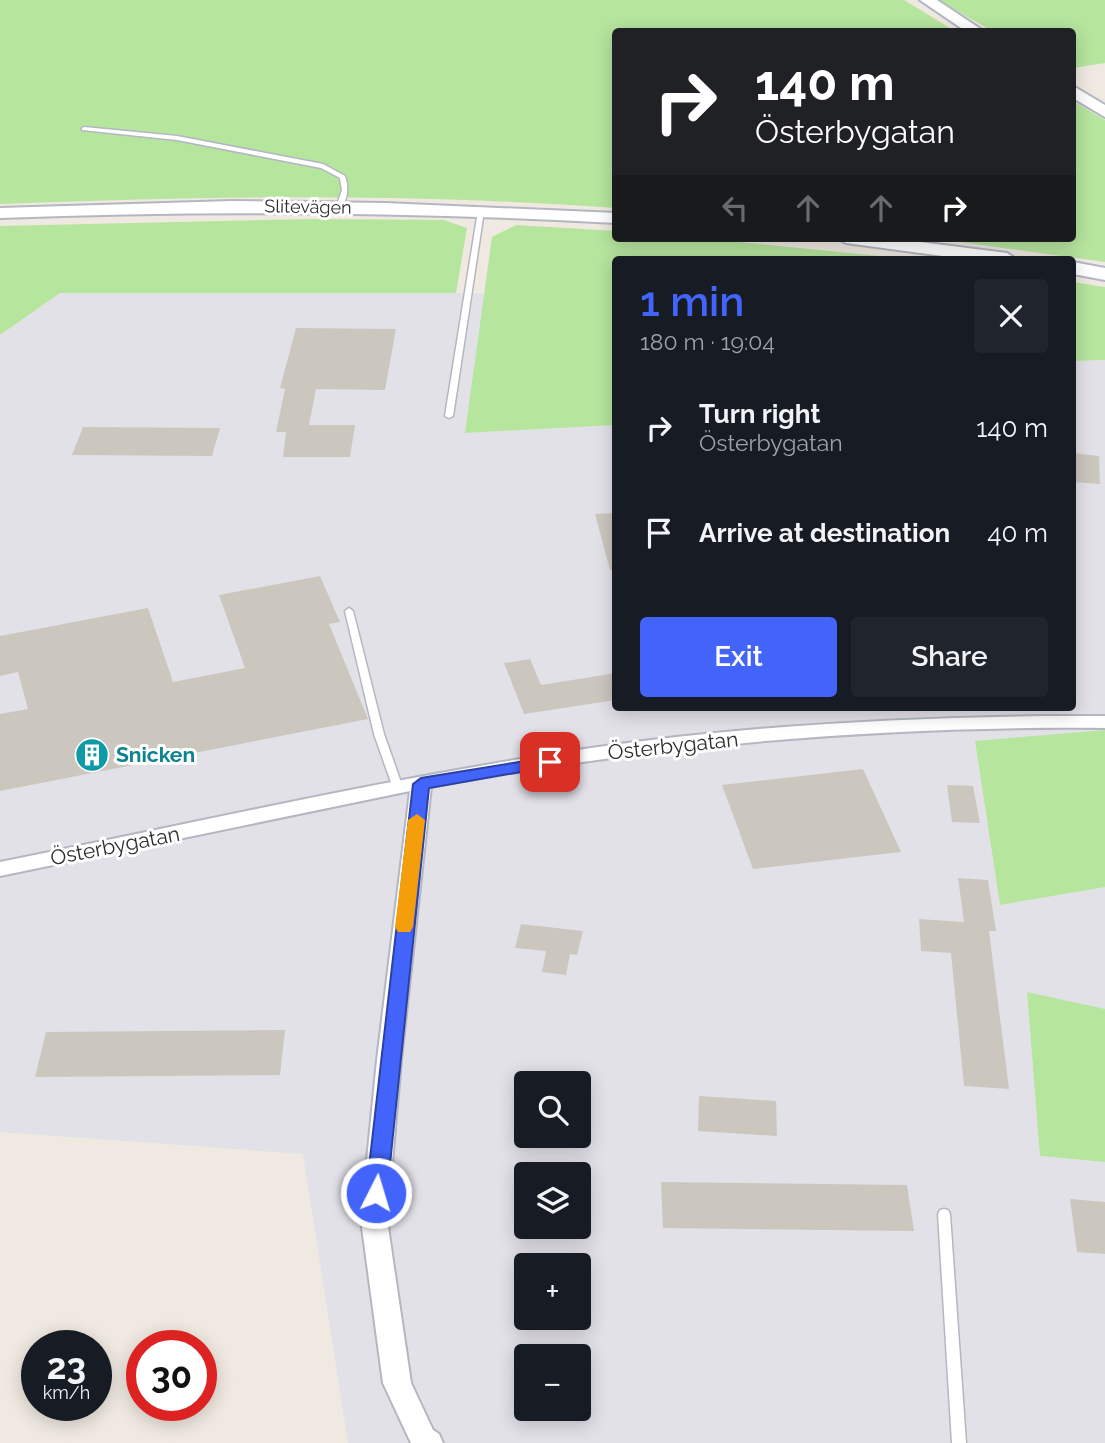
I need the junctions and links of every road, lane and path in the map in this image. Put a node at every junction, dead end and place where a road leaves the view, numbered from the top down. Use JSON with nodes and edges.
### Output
{"nodes":[{"id":1,"x":927,"y":0,"type":"edge"},
{"id":2,"x":972,"y":28,"type":"edge"},
{"id":3,"x":1076,"y":93,"type":"edge"},
{"id":4,"x":1105,"y":112,"type":"edge"},
{"id":5,"x":84,"y":129,"type":"dead end"},
{"id":6,"x":340,"y":207,"type":"junction"},
{"id":7,"x":481,"y":211,"type":"junction"},
{"id":8,"x":0,"y":213,"type":"edge"},
{"id":9,"x":612,"y":218,"type":"edge"},
{"id":10,"x":877,"y":242,"type":"edge"},
{"id":11,"x":984,"y":256,"type":"edge"},
{"id":12,"x":1076,"y":269,"type":"edge"},
{"id":13,"x":1105,"y":274,"type":"edge"},
{"id":14,"x":449,"y":416,"type":"dead end"},
{"id":15,"x":349,"y":611,"type":"dead end"},
{"id":16,"x":1105,"y":722,"type":"edge"},
{"id":17,"x":410,"y":786,"type":"junction"},
{"id":18,"x":0,"y":869,"type":"edge"},
{"id":19,"x":944,"y":1214,"type":"dead end"},
{"id":20,"x":429,"y":1443,"type":"edge"},
{"id":21,"x":959,"y":1443,"type":"edge"}],
"edges":[{"from":1,"to":2,"type":"street"},
{"from":3,"to":4,"type":"street"},
{"from":5,"to":6,"type":"lane"},
{"from":6,"to":7,"type":"main road","name":"Slitevägen"},
{"from":6,"to":8,"type":"main road","name":"Slitevägen"},
{"from":7,"to":9,"type":"main road","name":"Slitevägen"},
{"from":7,"to":14,"type":"lane"},
{"from":10,"to":11,"type":"street"},
{"from":12,"to":13,"type":"street"},
{"from":15,"to":17,"type":"lane"},
{"from":16,"to":17,"type":"street","name":"Österbygatan"},
{"from":17,"to":18,"type":"street","name":"Österbygatan"},
{"from":17,"to":20,"type":"street"},
{"from":19,"to":21,"type":"lane"}]}
